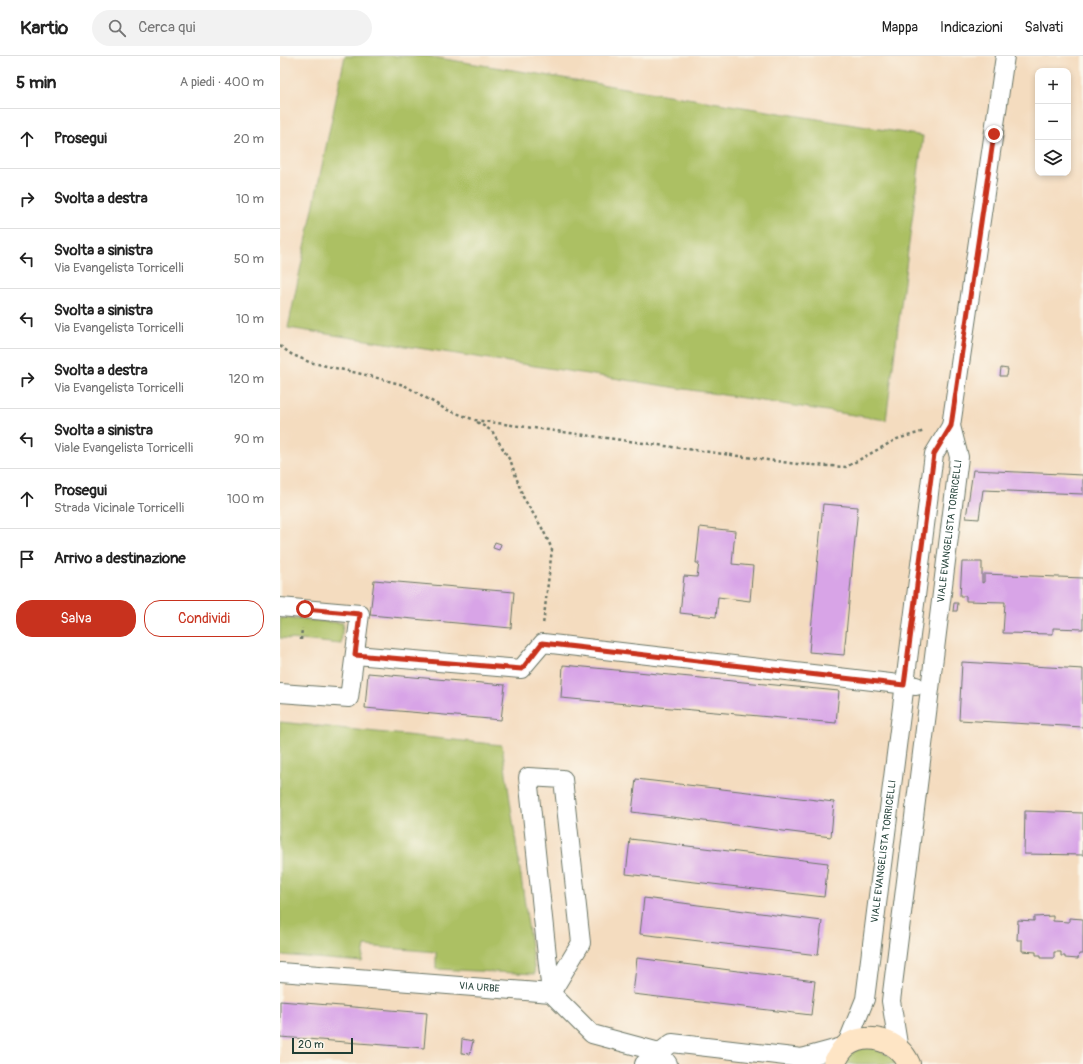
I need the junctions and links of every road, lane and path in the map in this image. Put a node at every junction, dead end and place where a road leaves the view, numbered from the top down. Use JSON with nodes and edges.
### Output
{"nodes":[{"id":1,"x":1005,"y":56,"type":"edge"},
{"id":2,"x":280,"y":346,"type":"edge"},
{"id":3,"x":475,"y":420,"type":"junction"},
{"id":4,"x":951,"y":426,"type":"junction"},
{"id":5,"x":280,"y":607,"type":"edge"},
{"id":6,"x":542,"y":643,"type":"junction"},
{"id":7,"x":355,"y":655,"type":"junction"},
{"id":8,"x":904,"y":685,"type":"junction"},
{"id":9,"x":930,"y":688,"type":"junction"},
{"id":10,"x":280,"y":692,"type":"edge"},
{"id":11,"x":280,"y":972,"type":"edge"},
{"id":12,"x":551,"y":993,"type":"junction"},
{"id":13,"x":846,"y":1046,"type":"junction"},
{"id":14,"x":904,"y":1057,"type":"edge"},
{"id":15,"x":663,"y":1058,"type":"edge"},
{"id":16,"x":644,"y":1064,"type":"edge"},
{"id":17,"x":834,"y":1064,"type":"edge"}],
"edges":[{"from":1,"to":4,"type":"street"},
{"from":2,"to":3,"type":"path"},
{"from":3,"to":4,"type":"path"},
{"from":3,"to":6,"type":"path"},
{"from":4,"to":8,"type":"street","name":"VIALE EVANGELISTA TORRICELLI"},
{"from":4,"to":9,"type":"street","name":"VIALE EVANGELISTA TORRICELLI"},
{"from":5,"to":7,"type":"street"},
{"from":6,"to":7,"type":"street"},
{"from":6,"to":8,"type":"street"},
{"from":7,"to":10,"type":"street"},
{"from":8,"to":9,"type":"street"},
{"from":8,"to":13,"type":"street","name":"VIALE EVANGELISTA TORRICELLI"},
{"from":9,"to":14,"type":"street","name":"VIALE EVANGELISTA TORRICELLI"},
{"from":11,"to":12,"type":"street","name":"VIA URBE"},
{"from":12,"to":12,"type":"street"},
{"from":12,"to":15,"type":"street"},
{"from":13,"to":14,"type":"street","name":"VIALE EVANGELISTA TORRICELLI"},
{"from":13,"to":15,"type":"street"},
{"from":13,"to":17,"type":"street","name":"VIALE EVANGELISTA TORRICELLI"},
{"from":15,"to":16,"type":"street"}]}
